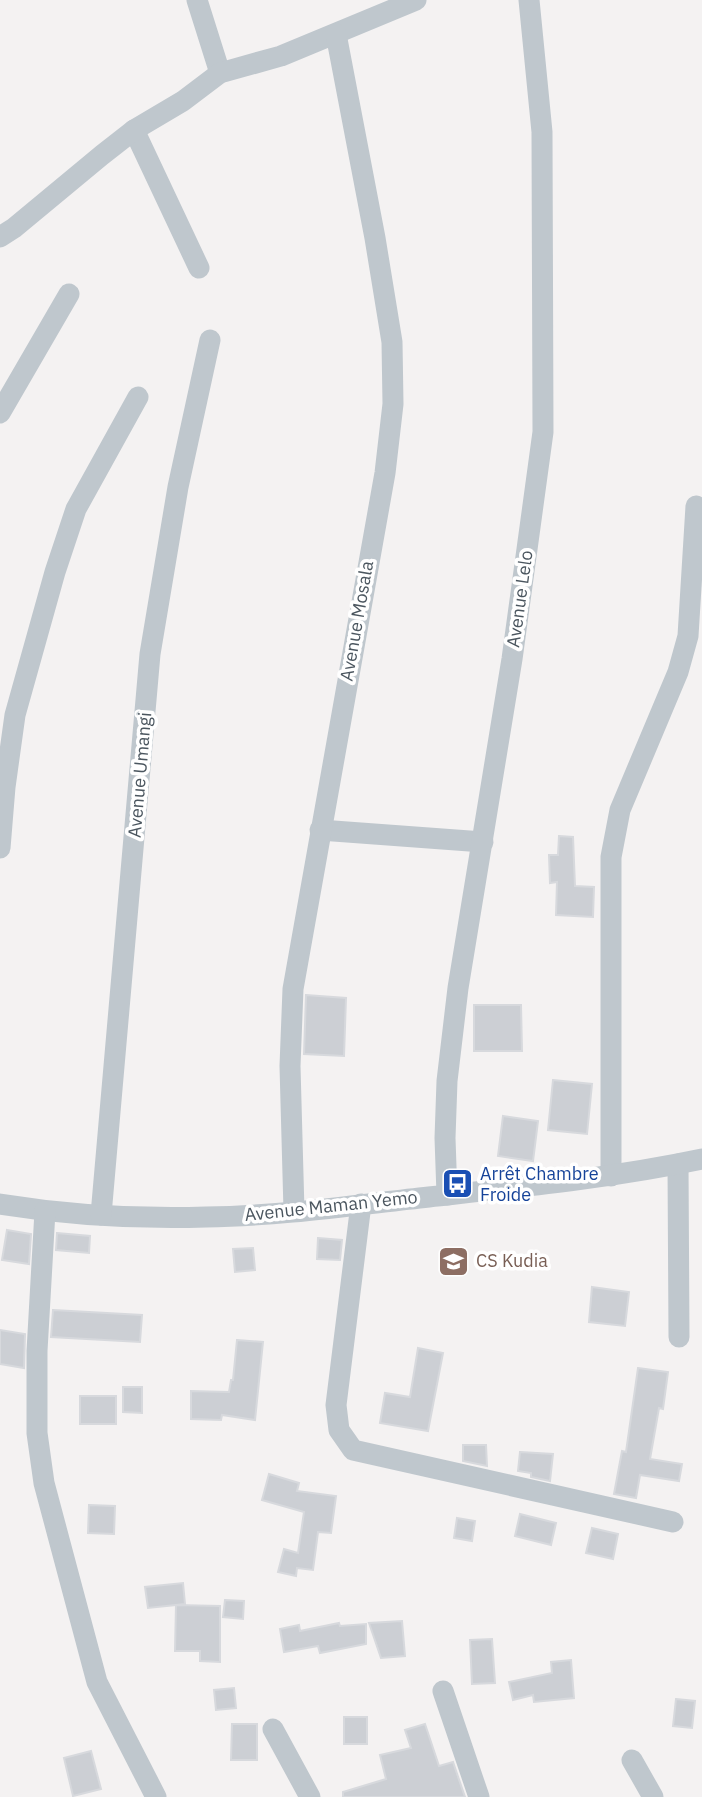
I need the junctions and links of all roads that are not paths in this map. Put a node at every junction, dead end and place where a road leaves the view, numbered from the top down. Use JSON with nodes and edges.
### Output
{"nodes":[{"id":1,"x":197,"y":0,"type":"edge"},
{"id":2,"x":416,"y":0,"type":"edge"},
{"id":3,"x":528,"y":0,"type":"edge"},
{"id":4,"x":336,"y":34,"type":"junction"},
{"id":5,"x":220,"y":73,"type":"junction"},
{"id":6,"x":134,"y":130,"type":"junction"},
{"id":7,"x":0,"y":237,"type":"edge"},
{"id":8,"x":199,"y":268,"type":"dead end"},
{"id":9,"x":69,"y":294,"type":"dead end"},
{"id":10,"x":210,"y":340,"type":"dead end"},
{"id":11,"x":138,"y":397,"type":"dead end"},
{"id":12,"x":0,"y":413,"type":"edge"},
{"id":13,"x":696,"y":506,"type":"dead end"},
{"id":14,"x":320,"y":830,"type":"junction"},
{"id":15,"x":483,"y":842,"type":"junction"},
{"id":16,"x":0,"y":848,"type":"edge"},
{"id":17,"x":702,"y":1160,"type":"edge"},
{"id":18,"x":678,"y":1164,"type":"junction"},
{"id":19,"x":611,"y":1176,"type":"junction"},
{"id":20,"x":447,"y":1195,"type":"junction"},
{"id":21,"x":0,"y":1204,"type":"edge"},
{"id":22,"x":361,"y":1204,"type":"junction"},
{"id":23,"x":45,"y":1211,"type":"junction"},
{"id":24,"x":294,"y":1211,"type":"junction"},
{"id":25,"x":100,"y":1215,"type":"junction"},
{"id":26,"x":679,"y":1337,"type":"dead end"},
{"id":27,"x":673,"y":1522,"type":"dead end"},
{"id":28,"x":443,"y":1691,"type":"dead end"},
{"id":29,"x":273,"y":1729,"type":"dead end"},
{"id":30,"x":632,"y":1760,"type":"dead end"},
{"id":31,"x":156,"y":1797,"type":"edge"},
{"id":32,"x":310,"y":1797,"type":"edge"},
{"id":33,"x":479,"y":1797,"type":"edge"},
{"id":34,"x":653,"y":1797,"type":"edge"}],
"edges":[{"from":1,"to":5,"type":"street"},
{"from":2,"to":4,"type":"street"},
{"from":3,"to":15,"type":"street","name":"Avenue Lelo"},
{"from":4,"to":5,"type":"street"},
{"from":4,"to":14,"type":"street","name":"Avenue Mosala"},
{"from":5,"to":6,"type":"street"},
{"from":6,"to":7,"type":"street"},
{"from":6,"to":8,"type":"street"},
{"from":9,"to":12,"type":"street"},
{"from":10,"to":25,"type":"street","name":"Avenue Umangi"},
{"from":11,"to":16,"type":"street"},
{"from":13,"to":19,"type":"street"},
{"from":14,"to":15,"type":"street"},
{"from":14,"to":24,"type":"street","name":"Avenue Mosala"},
{"from":15,"to":20,"type":"street","name":"Avenue Lelo"},
{"from":17,"to":18,"type":"street","name":"Avenue Maman Yemo"},
{"from":18,"to":19,"type":"street","name":"Avenue Maman Yemo"},
{"from":18,"to":26,"type":"street"},
{"from":19,"to":20,"type":"street","name":"Avenue Maman Yemo"},
{"from":20,"to":22,"type":"street","name":"Avenue Maman Yemo"},
{"from":21,"to":23,"type":"street","name":"Avenue Maman Yemo"},
{"from":22,"to":24,"type":"street","name":"Avenue Maman Yemo"},
{"from":22,"to":27,"type":"street"},
{"from":23,"to":25,"type":"street","name":"Avenue Maman Yemo"},
{"from":23,"to":31,"type":"street"},
{"from":24,"to":25,"type":"street","name":"Avenue Maman Yemo"},
{"from":28,"to":33,"type":"street"},
{"from":29,"to":32,"type":"street"},
{"from":30,"to":34,"type":"street"}]}
